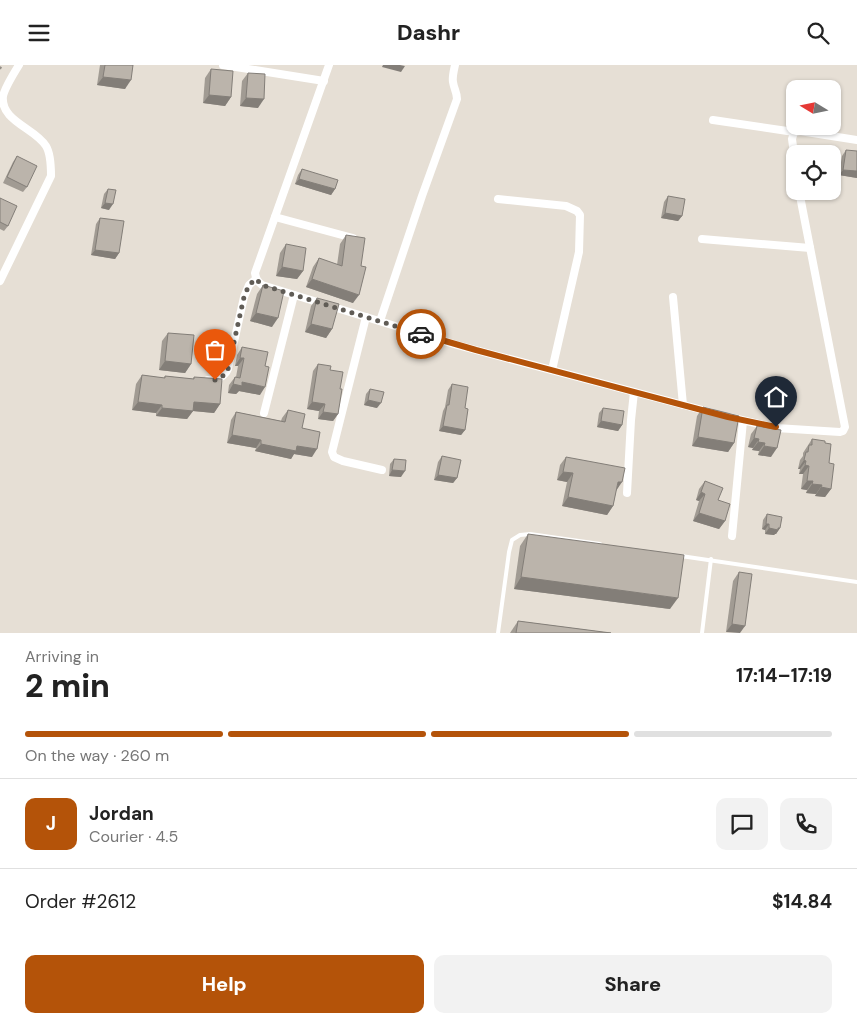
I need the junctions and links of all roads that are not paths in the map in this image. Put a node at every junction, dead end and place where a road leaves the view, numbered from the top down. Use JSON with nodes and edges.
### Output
{"nodes":[{"id":1,"x":19,"y":65,"type":"edge"},
{"id":2,"x":223,"y":65,"type":"edge"},
{"id":3,"x":329,"y":65,"type":"edge"},
{"id":4,"x":455,"y":65,"type":"edge"},
{"id":5,"x":324,"y":81,"type":"junction"},
{"id":6,"x":713,"y":120,"type":"dead end"},
{"id":7,"x":786,"y":131,"type":"edge"},
{"id":8,"x":825,"y":135,"type":"edge"},
{"id":9,"x":857,"y":140,"type":"edge"},
{"id":10,"x":498,"y":199,"type":"dead end"},
{"id":11,"x":801,"y":200,"type":"edge"},
{"id":12,"x":275,"y":217,"type":"junction"},
{"id":13,"x":353,"y":238,"type":"edge"},
{"id":14,"x":702,"y":239,"type":"dead end"},
{"id":15,"x":810,"y":249,"type":"junction"},
{"id":16,"x":256,"y":279,"type":"junction"},
{"id":17,"x":0,"y":281,"type":"edge"},
{"id":18,"x":294,"y":295,"type":"junction"},
{"id":19,"x":673,"y":297,"type":"dead end"},
{"id":20,"x":366,"y":317,"type":"junction"},
{"id":21,"x":380,"y":321,"type":"junction"},
{"id":22,"x":552,"y":370,"type":"junction"},
{"id":23,"x":198,"y":380,"type":"edge"},
{"id":24,"x":634,"y":392,"type":"junction"},
{"id":25,"x":683,"y":405,"type":"junction"},
{"id":26,"x":264,"y":413,"type":"dead end"},
{"id":27,"x":743,"y":421,"type":"junction"},
{"id":28,"x":382,"y":470,"type":"dead end"},
{"id":29,"x":627,"y":493,"type":"dead end"},
{"id":30,"x":732,"y":536,"type":"dead end"},
{"id":31,"x":609,"y":545,"type":"edge"},
{"id":32,"x":678,"y":555,"type":"edge"},
{"id":33,"x":712,"y":559,"type":"junction"},
{"id":34,"x":857,"y":582,"type":"edge"},
{"id":35,"x":498,"y":633,"type":"edge"},
{"id":36,"x":702,"y":633,"type":"edge"}],
"edges":[{"from":1,"to":17,"type":"street"},
{"from":2,"to":5,"type":"street"},
{"from":3,"to":5,"type":"street"},
{"from":4,"to":21,"type":"street"},
{"from":5,"to":12,"type":"street"},
{"from":6,"to":7,"type":"street"},
{"from":8,"to":9,"type":"street"},
{"from":10,"to":22,"type":"street"},
{"from":11,"to":15,"type":"street"},
{"from":12,"to":13,"type":"street"},
{"from":12,"to":16,"type":"street"},
{"from":14,"to":15,"type":"street"},
{"from":15,"to":27,"type":"street"},
{"from":16,"to":18,"type":"street"},
{"from":16,"to":23,"type":"street"},
{"from":18,"to":20,"type":"street"},
{"from":18,"to":26,"type":"street"},
{"from":19,"to":25,"type":"street"},
{"from":20,"to":21,"type":"street"},
{"from":20,"to":28,"type":"street"},
{"from":21,"to":22,"type":"street"},
{"from":22,"to":24,"type":"street"},
{"from":24,"to":25,"type":"street"},
{"from":24,"to":29,"type":"street"},
{"from":25,"to":27,"type":"street"},
{"from":27,"to":30,"type":"street"},
{"from":31,"to":35,"type":"lane"},
{"from":32,"to":33,"type":"lane"},
{"from":33,"to":34,"type":"lane"},
{"from":33,"to":36,"type":"lane"}]}
